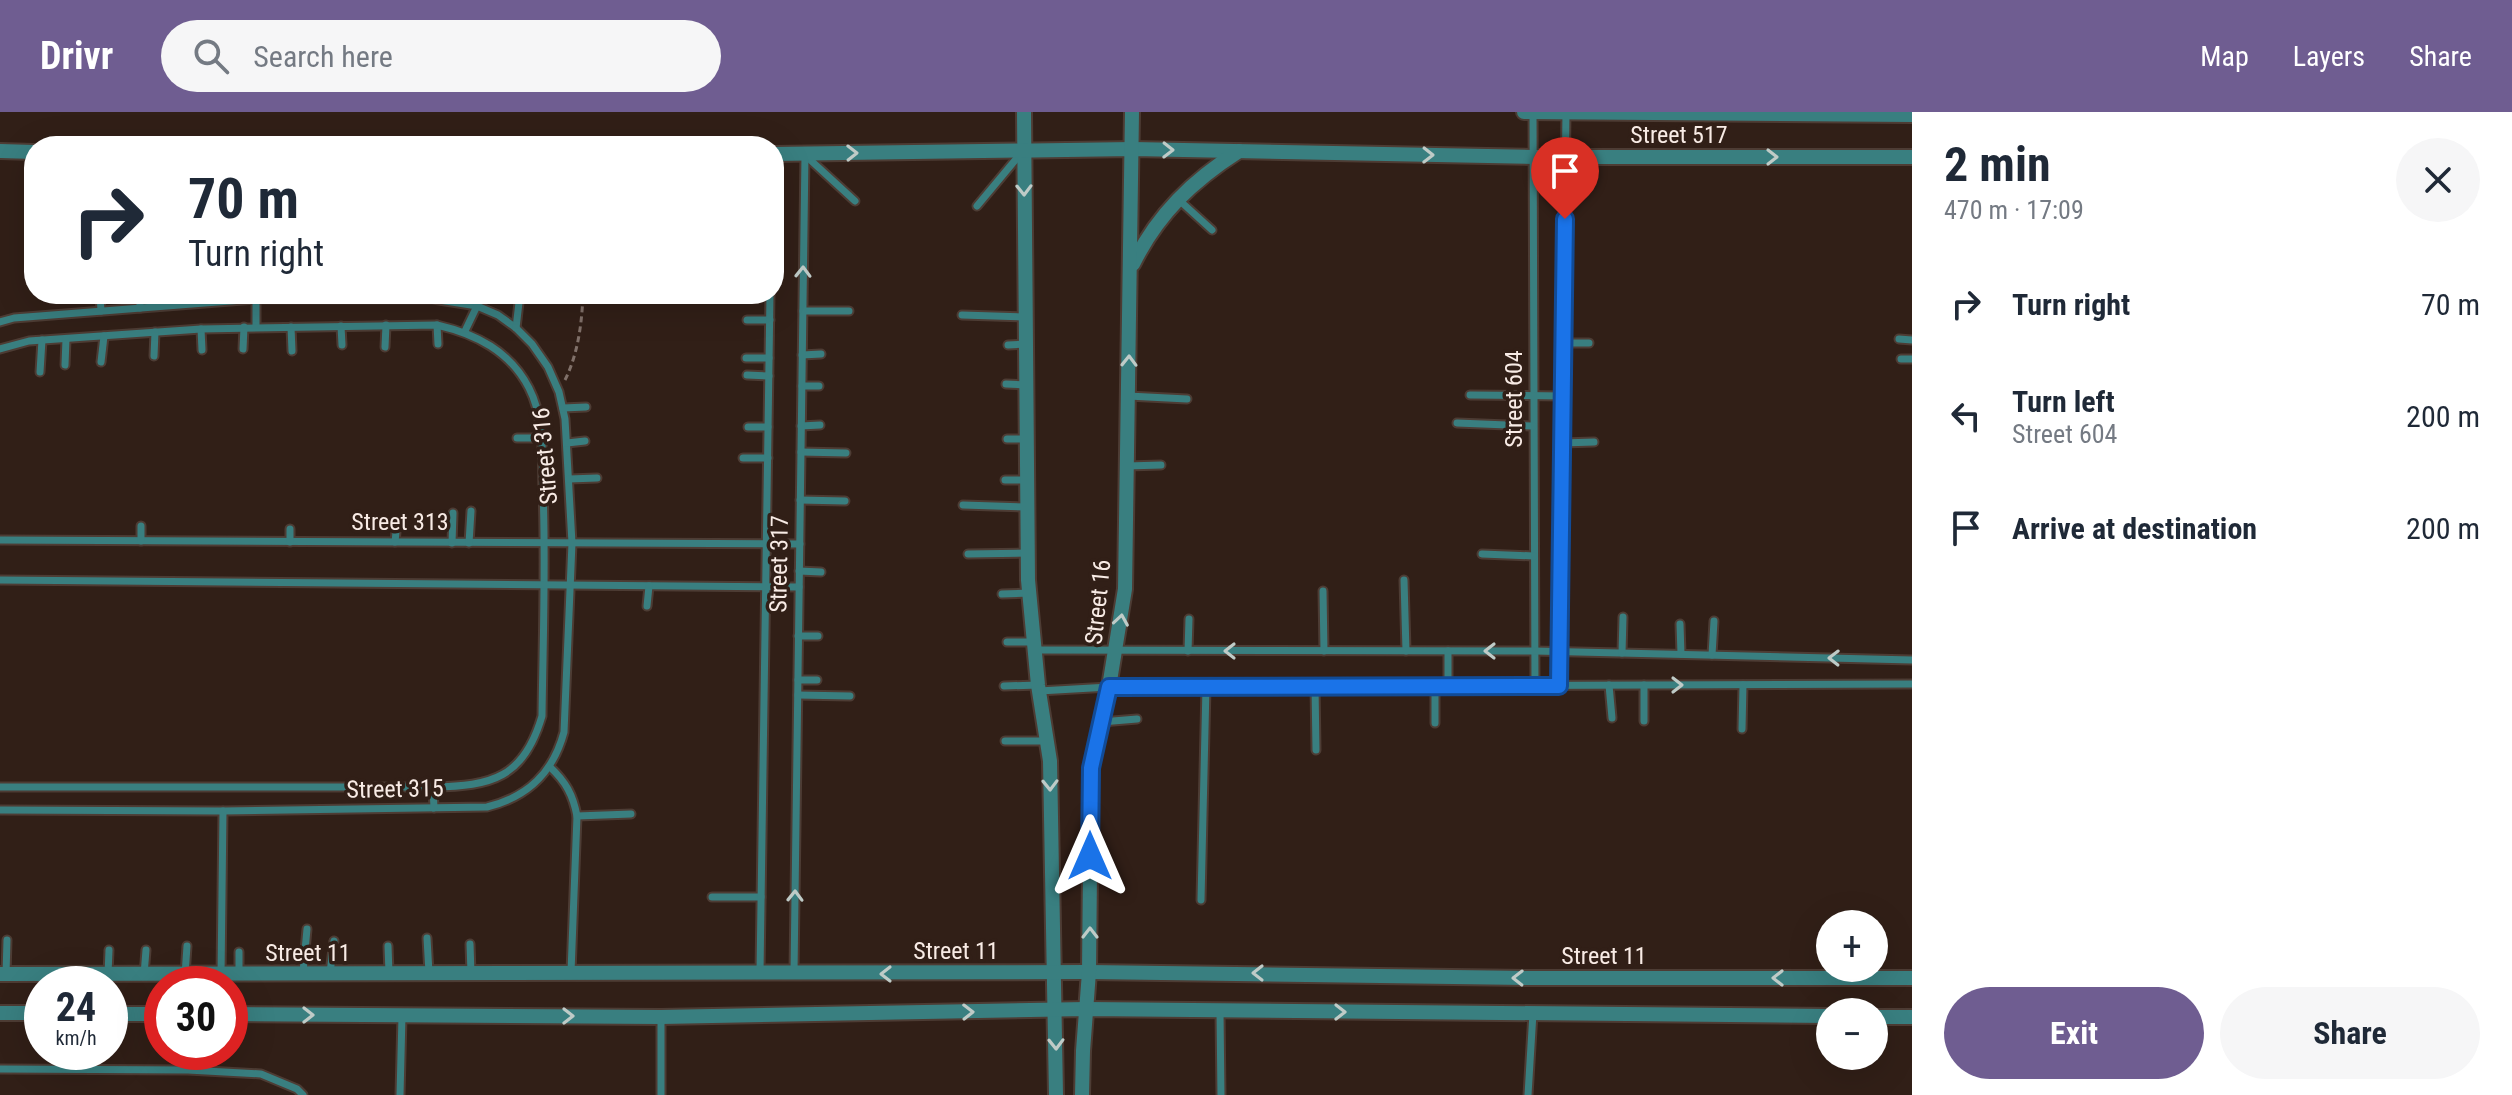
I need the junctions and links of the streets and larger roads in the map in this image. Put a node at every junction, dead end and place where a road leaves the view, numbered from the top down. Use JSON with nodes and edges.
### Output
{"nodes":[{"id":1,"x":1024,"y":112,"type":"edge"},
{"id":2,"x":1132,"y":112,"type":"edge"},
{"id":3,"x":1524,"y":112,"type":"edge"},
{"id":4,"x":1533,"y":112,"type":"edge"},
{"id":5,"x":1566,"y":112,"type":"edge"},
{"id":6,"x":1912,"y":115,"type":"edge"},
{"id":7,"x":1133,"y":149,"type":"junction"},
{"id":8,"x":0,"y":151,"type":"edge"},
{"id":9,"x":1024,"y":151,"type":"junction"},
{"id":10,"x":1239,"y":151,"type":"junction"},
{"id":11,"x":24,"y":152,"type":"edge"},
{"id":12,"x":784,"y":154,"type":"edge"},
{"id":13,"x":1912,"y":157,"type":"edge"},
{"id":14,"x":1131,"y":268,"type":"junction"},
{"id":15,"x":1089,"y":972,"type":"junction"},
{"id":16,"x":1053,"y":973,"type":"junction"},
{"id":17,"x":3,"y":974,"type":"edge"},
{"id":18,"x":1912,"y":978,"type":"edge"},
{"id":19,"x":1086,"y":1009,"type":"junction"},
{"id":20,"x":1055,"y":1011,"type":"junction"},
{"id":21,"x":0,"y":1013,"type":"edge"},
{"id":22,"x":24,"y":1013,"type":"edge"},
{"id":23,"x":248,"y":1014,"type":"edge"},
{"id":24,"x":1816,"y":1016,"type":"edge"},
{"id":25,"x":1888,"y":1017,"type":"edge"},
{"id":26,"x":1912,"y":1017,"type":"edge"},
{"id":27,"x":1056,"y":1095,"type":"edge"},
{"id":28,"x":1082,"y":1095,"type":"edge"}],
"edges":[{"from":1,"to":9,"type":"street"},
{"from":2,"to":7,"type":"street","name":"Street 16"},
{"from":3,"to":4,"type":"street","name":"Street 517"},
{"from":4,"to":5,"type":"street","name":"Street 517"},
{"from":5,"to":6,"type":"street","name":"Street 517"},
{"from":7,"to":9,"type":"street","name":"Street 517"},
{"from":7,"to":10,"type":"street","name":"Street 517","one_way":true},
{"from":7,"to":14,"type":"street","name":"Street 16"},
{"from":8,"to":11,"type":"street"},
{"from":12,"to":9,"type":"street","name":"Street 517","one_way":true},
{"from":9,"to":16,"type":"street","one_way":true},
{"from":10,"to":13,"type":"street","name":"Street 517","one_way":true},
{"from":10,"to":14,"type":"street"},
{"from":15,"to":14,"type":"street","name":"Street 16","one_way":true},
{"from":15,"to":16,"type":"street","name":"Street 11"},
{"from":18,"to":15,"type":"street","name":"Street 11","one_way":true},
{"from":15,"to":19,"type":"street","name":"Street 16"},
{"from":16,"to":17,"type":"street","name":"Street 11","one_way":true},
{"from":16,"to":20,"type":"street"},
{"from":19,"to":20,"type":"street"},
{"from":19,"to":24,"type":"street","one_way":true},
{"from":19,"to":28,"type":"street","name":"Street 16"},
{"from":23,"to":20,"type":"street","one_way":true},
{"from":20,"to":27,"type":"street","one_way":true},
{"from":21,"to":22,"type":"street"},
{"from":25,"to":26,"type":"street"}]}
